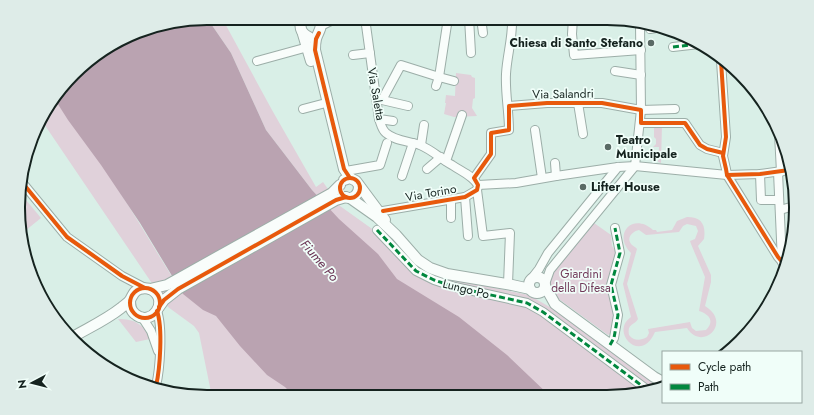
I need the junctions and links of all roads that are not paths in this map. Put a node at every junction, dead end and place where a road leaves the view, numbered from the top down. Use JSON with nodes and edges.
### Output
{"nodes":[{"id":1,"x":300,"y":25,"type":"edge"},
{"id":2,"x":324,"y":25,"type":"edge"},
{"id":3,"x":325,"y":25,"type":"edge"},
{"id":4,"x":366,"y":25,"type":"edge"},
{"id":5,"x":447,"y":25,"type":"edge"},
{"id":6,"x":469,"y":25,"type":"edge"},
{"id":7,"x":482,"y":25,"type":"edge"},
{"id":8,"x":512,"y":25,"type":"edge"},
{"id":9,"x":573,"y":25,"type":"edge"},
{"id":10,"x":640,"y":29,"type":"edge"},
{"id":11,"x":483,"y":33,"type":"dead end"},
{"id":12,"x":303,"y":34,"type":"junction"},
{"id":13,"x":689,"y":45,"type":"edge"},
{"id":14,"x":308,"y":47,"type":"junction"},
{"id":15,"x":673,"y":47,"type":"dead end"},
{"id":16,"x":641,"y":50,"type":"junction"},
{"id":17,"x":370,"y":53,"type":"junction"},
{"id":18,"x":471,"y":53,"type":"dead end"},
{"id":19,"x":353,"y":55,"type":"dead end"},
{"id":20,"x":257,"y":61,"type":"dead end"},
{"id":21,"x":721,"y":66,"type":"edge"},
{"id":22,"x":615,"y":71,"type":"dead end"},
{"id":23,"x":641,"y":75,"type":"junction"},
{"id":24,"x":438,"y":77,"type":"junction"},
{"id":25,"x":454,"y":81,"type":"dead end"},
{"id":26,"x":436,"y":86,"type":"dead end"},
{"id":27,"x":379,"y":99,"type":"junction"},
{"id":28,"x":578,"y":103,"type":"junction"},
{"id":29,"x":322,"y":104,"type":"junction"},
{"id":30,"x":408,"y":106,"type":"dead end"},
{"id":31,"x":509,"y":106,"type":"junction"},
{"id":32,"x":303,"y":109,"type":"dead end"},
{"id":33,"x":675,"y":109,"type":"dead end"},
{"id":34,"x":641,"y":110,"type":"junction"},
{"id":35,"x":654,"y":110,"type":"junction"},
{"id":36,"x":462,"y":115,"type":"dead end"},
{"id":37,"x":379,"y":119,"type":"junction"},
{"id":38,"x":393,"y":121,"type":"dead end"},
{"id":39,"x":641,"y":123,"type":"junction"},
{"id":40,"x":654,"y":124,"type":"junction"},
{"id":41,"x":424,"y":125,"type":"dead end"},
{"id":42,"x":534,"y":130,"type":"dead end"},
{"id":43,"x":583,"y":134,"type":"dead end"},
{"id":44,"x":388,"y":139,"type":"junction"},
{"id":45,"x":417,"y":144,"type":"junction"},
{"id":46,"x":780,"y":151,"type":"edge"},
{"id":47,"x":723,"y":153,"type":"junction"},
{"id":48,"x":444,"y":159,"type":"junction"},
{"id":49,"x":555,"y":163,"type":"dead end"},
{"id":50,"x":635,"y":166,"type":"junction"},
{"id":51,"x":618,"y":167,"type":"junction"},
{"id":52,"x":427,"y":169,"type":"dead end"},
{"id":53,"x":782,"y":171,"type":"edge"},
{"id":54,"x":760,"y":174,"type":"junction"},
{"id":55,"x":727,"y":175,"type":"junction"},
{"id":56,"x":402,"y":176,"type":"dead end"},
{"id":57,"x":556,"y":176,"type":"junction"},
{"id":58,"x":542,"y":178,"type":"junction"},
{"id":59,"x":345,"y":179,"type":"junction"},
{"id":60,"x":476,"y":184,"type":"junction"},
{"id":61,"x":359,"y":186,"type":"junction"},
{"id":62,"x":26,"y":188,"type":"edge"},
{"id":63,"x":341,"y":197,"type":"junction"},
{"id":64,"x":465,"y":197,"type":"junction"},
{"id":65,"x":451,"y":200,"type":"junction"},
{"id":66,"x":779,"y":200,"type":"junction"},
{"id":67,"x":789,"y":207,"type":"edge"},
{"id":68,"x":780,"y":210,"type":"junction"},
{"id":69,"x":383,"y":211,"type":"dead end"},
{"id":70,"x":451,"y":218,"type":"dead end"},
{"id":71,"x":615,"y":228,"type":"dead end"},
{"id":72,"x":377,"y":230,"type":"dead end"},
{"id":73,"x":396,"y":235,"type":"junction"},
{"id":74,"x":468,"y":236,"type":"dead end"},
{"id":75,"x":785,"y":242,"type":"edge"},
{"id":76,"x":782,"y":244,"type":"junction"},
{"id":77,"x":783,"y":256,"type":"edge"},
{"id":78,"x":781,"y":260,"type":"edge"},
{"id":79,"x":125,"y":277,"type":"junction"},
{"id":80,"x":510,"y":284,"type":"junction"},
{"id":81,"x":538,"y":284,"type":"junction"},
{"id":82,"x":151,"y":288,"type":"junction"},
{"id":83,"x":131,"y":297,"type":"junction"},
{"id":84,"x":160,"y":306,"type":"junction"},
{"id":85,"x":111,"y":316,"type":"junction"},
{"id":86,"x":139,"y":316,"type":"junction"},
{"id":87,"x":76,"y":335,"type":"edge"},
{"id":88,"x":610,"y":345,"type":"junction"},
{"id":89,"x":159,"y":356,"type":"junction"},
{"id":90,"x":662,"y":381,"type":"edge"},
{"id":91,"x":157,"y":383,"type":"edge"},
{"id":92,"x":643,"y":386,"type":"edge"}],
"edges":[{"from":1,"to":12,"type":"main road"},
{"from":2,"to":12,"type":"main road"},
{"from":3,"to":59,"type":"main road"},
{"from":4,"to":17,"type":"street","name":"Via Saletta"},
{"from":5,"to":24,"type":"street"},
{"from":6,"to":18,"type":"street"},
{"from":7,"to":11,"type":"street"},
{"from":8,"to":31,"type":"street"},
{"from":9,"to":16,"type":"street"},
{"from":10,"to":16,"type":"street"},
{"from":12,"to":14,"type":"main road"},
{"from":13,"to":15,"type":"street"},
{"from":14,"to":20,"type":"street"},
{"from":14,"to":29,"type":"main road"},
{"from":16,"to":23,"type":"street"},
{"from":17,"to":19,"type":"street"},
{"from":17,"to":27,"type":"street","name":"Via Saletta"},
{"from":21,"to":47,"type":"street"},
{"from":22,"to":23,"type":"street"},
{"from":23,"to":34,"type":"street"},
{"from":24,"to":25,"type":"street"},
{"from":24,"to":26,"type":"street"},
{"from":24,"to":27,"type":"street"},
{"from":27,"to":30,"type":"street"},
{"from":27,"to":37,"type":"street","name":"Via Saletta"},
{"from":28,"to":31,"type":"street","name":"Via Salandri"},
{"from":28,"to":34,"type":"street","name":"Via Salandri"},
{"from":28,"to":43,"type":"street"},
{"from":29,"to":32,"type":"street"},
{"from":29,"to":59,"type":"main road"},
{"from":31,"to":60,"type":"street"},
{"from":33,"to":35,"type":"street","name":"Via Salandri"},
{"from":34,"to":35,"type":"street","name":"Via Salandri"},
{"from":34,"to":39,"type":"street"},
{"from":35,"to":40,"type":"street"},
{"from":36,"to":48,"type":"street"},
{"from":37,"to":38,"type":"street"},
{"from":37,"to":44,"type":"street","name":"Via Saletta"},
{"from":39,"to":40,"type":"street"},
{"from":39,"to":50,"type":"street"},
{"from":40,"to":47,"type":"street"},
{"from":41,"to":45,"type":"street"},
{"from":42,"to":58,"type":"street"},
{"from":44,"to":45,"type":"street","name":"Via Saletta"},
{"from":44,"to":59,"type":"street"},
{"from":45,"to":48,"type":"street","name":"Via Saletta"},
{"from":45,"to":56,"type":"street"},
{"from":46,"to":53,"type":"street"},
{"from":47,"to":55,"type":"street"},
{"from":48,"to":52,"type":"street"},
{"from":48,"to":60,"type":"street","name":"Via Saletta"},
{"from":49,"to":57,"type":"street"},
{"from":50,"to":51,"type":"street"},
{"from":50,"to":55,"type":"street"},
{"from":50,"to":81,"type":"street"},
{"from":51,"to":57,"type":"street"},
{"from":51,"to":81,"type":"street"},
{"from":53,"to":54,"type":"street"},
{"from":53,"to":66,"type":"street"},
{"from":54,"to":55,"type":"street"},
{"from":54,"to":66,"type":"street"},
{"from":55,"to":78,"type":"street"},
{"from":57,"to":58,"type":"street"},
{"from":58,"to":60,"type":"street"},
{"from":59,"to":61,"type":"main road"},
{"from":59,"to":63,"type":"main road"},
{"from":60,"to":64,"type":"street","name":"Via Torino"},
{"from":60,"to":80,"type":"street"},
{"from":61,"to":63,"type":"main road"},
{"from":61,"to":73,"type":"main road"},
{"from":62,"to":79,"type":"street"},
{"from":63,"to":73,"type":"main road"},
{"from":63,"to":82,"type":"main road"},
{"from":63,"to":84,"type":"main road"},
{"from":64,"to":65,"type":"street","name":"Via Torino"},
{"from":64,"to":74,"type":"street"},
{"from":65,"to":69,"type":"street","name":"Via Torino"},
{"from":65,"to":70,"type":"street"},
{"from":66,"to":68,"type":"street"},
{"from":67,"to":68,"type":"street"},
{"from":68,"to":76,"type":"street"},
{"from":71,"to":88,"type":"street"},
{"from":72,"to":92,"type":"street","name":"Lungo Po"},
{"from":73,"to":80,"type":"main road"},
{"from":75,"to":76,"type":"street"},
{"from":76,"to":77,"type":"street"},
{"from":79,"to":82,"type":"street"},
{"from":79,"to":83,"type":"street"},
{"from":80,"to":81,"type":"main road"},
{"from":81,"to":88,"type":"main road"},
{"from":82,"to":83,"type":"main road"},
{"from":82,"to":84,"type":"main road"},
{"from":83,"to":85,"type":"main road"},
{"from":83,"to":86,"type":"main road"},
{"from":84,"to":86,"type":"main road"},
{"from":84,"to":89,"type":"street"},
{"from":85,"to":86,"type":"main road"},
{"from":85,"to":87,"type":"main road"},
{"from":86,"to":89,"type":"street"},
{"from":88,"to":90,"type":"main road"},
{"from":89,"to":91,"type":"street"}]}
